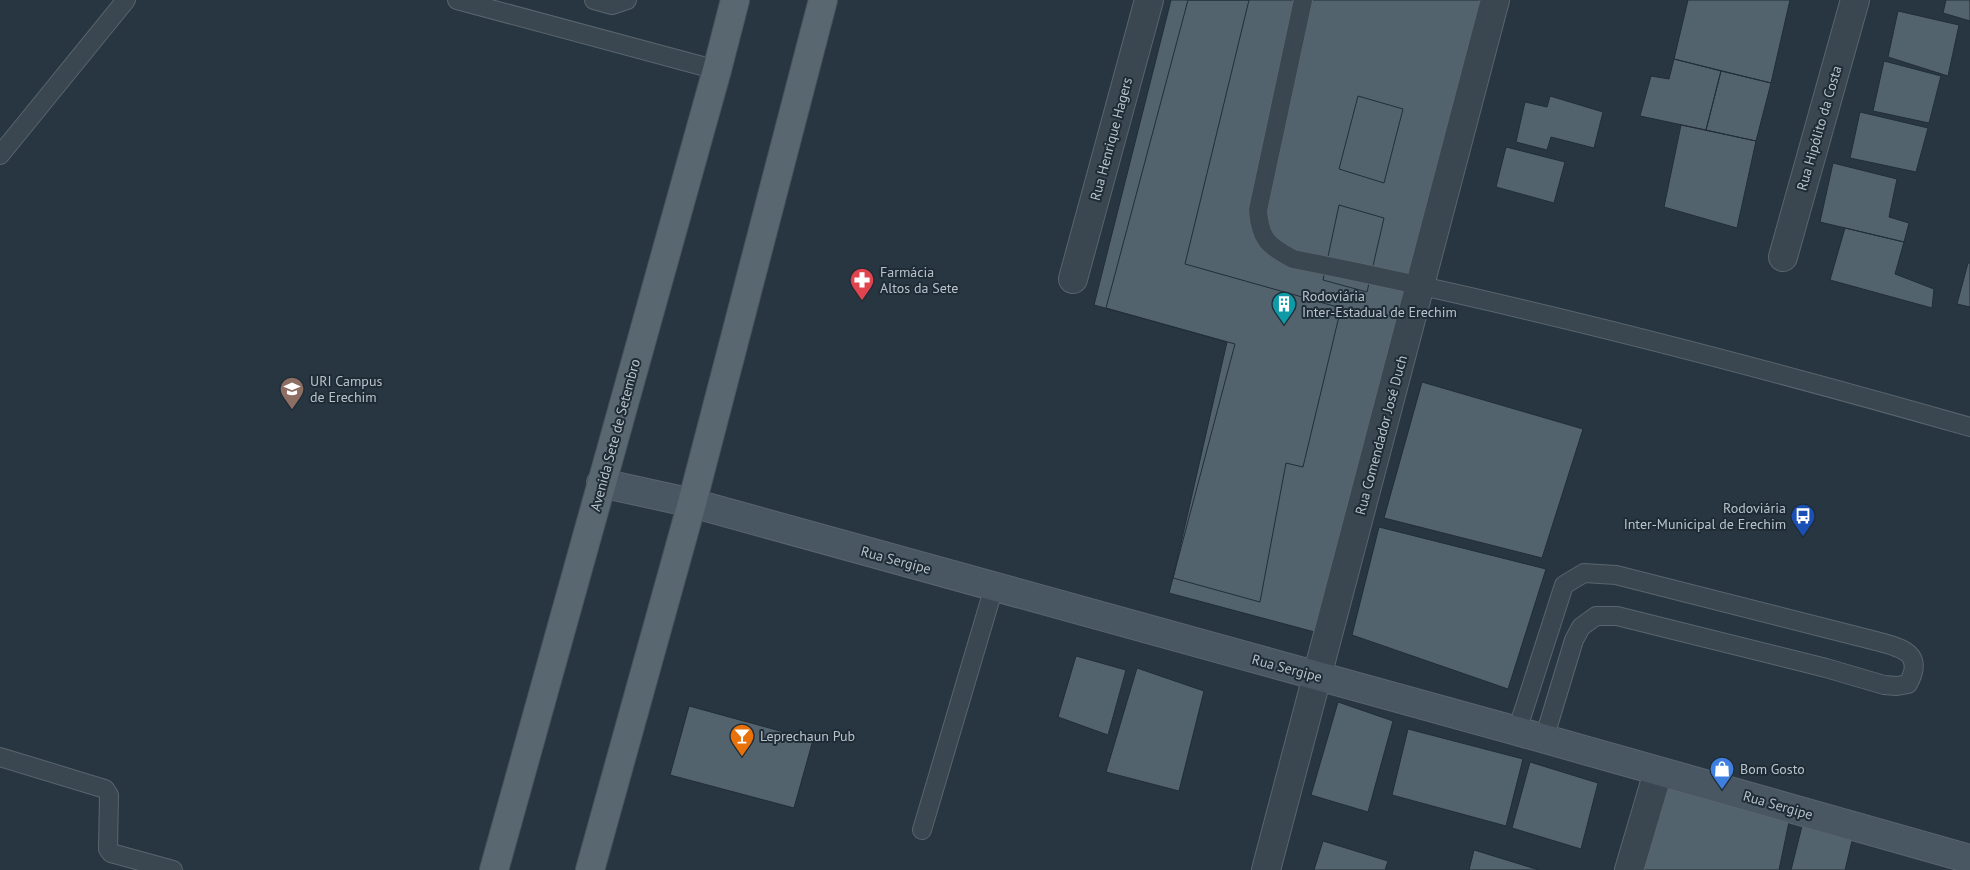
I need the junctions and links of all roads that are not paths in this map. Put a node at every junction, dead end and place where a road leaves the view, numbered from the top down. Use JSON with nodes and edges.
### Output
{"nodes":[{"id":1,"x":126,"y":0,"type":"edge"},
{"id":2,"x":457,"y":0,"type":"edge"},
{"id":3,"x":594,"y":0,"type":"edge"},
{"id":4,"x":627,"y":0,"type":"edge"},
{"id":5,"x":735,"y":0,"type":"edge"},
{"id":6,"x":823,"y":0,"type":"edge"},
{"id":7,"x":1148,"y":0,"type":"edge"},
{"id":8,"x":1303,"y":0,"type":"edge"},
{"id":9,"x":1495,"y":0,"type":"edge"},
{"id":10,"x":1855,"y":0,"type":"edge"},
{"id":11,"x":717,"y":70,"type":"junction"},
{"id":12,"x":0,"y":155,"type":"edge"},
{"id":13,"x":1783,"y":257,"type":"dead end"},
{"id":14,"x":1073,"y":278,"type":"dead end"},
{"id":15,"x":1420,"y":284,"type":"junction"},
{"id":16,"x":1970,"y":427,"type":"edge"},
{"id":17,"x":602,"y":483,"type":"junction"},
{"id":18,"x":692,"y":504,"type":"junction"},
{"id":19,"x":994,"y":587,"type":"junction"},
{"id":20,"x":1318,"y":676,"type":"junction"},
{"id":21,"x":1517,"y":731,"type":"junction"},
{"id":22,"x":1544,"y":739,"type":"junction"},
{"id":23,"x":0,"y":757,"type":"edge"},
{"id":24,"x":1658,"y":772,"type":"junction"},
{"id":25,"x":922,"y":830,"type":"dead end"},
{"id":26,"x":1970,"y":859,"type":"edge"},
{"id":27,"x":174,"y":870,"type":"edge"},
{"id":28,"x":494,"y":870,"type":"edge"},
{"id":29,"x":590,"y":870,"type":"edge"},
{"id":30,"x":1266,"y":870,"type":"edge"},
{"id":31,"x":1628,"y":870,"type":"edge"}],
"edges":[{"from":1,"to":12,"type":"lane"},
{"from":2,"to":11,"type":"lane"},
{"from":3,"to":4,"type":"lane"},
{"from":5,"to":11,"type":"main road","name":"Avenida Sete de Setembro"},
{"from":6,"to":18,"type":"main road"},
{"from":7,"to":14,"type":"street","name":"Rua Henrique Hagers"},
{"from":8,"to":15,"type":"lane"},
{"from":9,"to":15,"type":"street","name":"Rua Comendador José Duch"},
{"from":10,"to":13,"type":"street","name":"Rua Hipólito da Costa"},
{"from":11,"to":17,"type":"main road","name":"Avenida Sete de Setembro"},
{"from":15,"to":16,"type":"lane"},
{"from":15,"to":20,"type":"street","name":"Rua Comendador José Duch"},
{"from":17,"to":18,"type":"main road","name":"Rua Sergipe"},
{"from":17,"to":28,"type":"main road","name":"Avenida Sete de Setembro"},
{"from":18,"to":19,"type":"main road","name":"Rua Sergipe"},
{"from":18,"to":29,"type":"main road"},
{"from":19,"to":20,"type":"main road","name":"Rua Sergipe"},
{"from":19,"to":25,"type":"lane"},
{"from":20,"to":21,"type":"main road","name":"Rua Sergipe"},
{"from":20,"to":30,"type":"street","name":"Rua Comendador José Duch"},
{"from":21,"to":22,"type":"main road","name":"Rua Sergipe"},
{"from":21,"to":22,"type":"lane"},
{"from":22,"to":24,"type":"main road","name":"Rua Sergipe"},
{"from":23,"to":27,"type":"lane"},
{"from":24,"to":26,"type":"main road","name":"Rua Sergipe"},
{"from":24,"to":31,"type":"street"}]}
